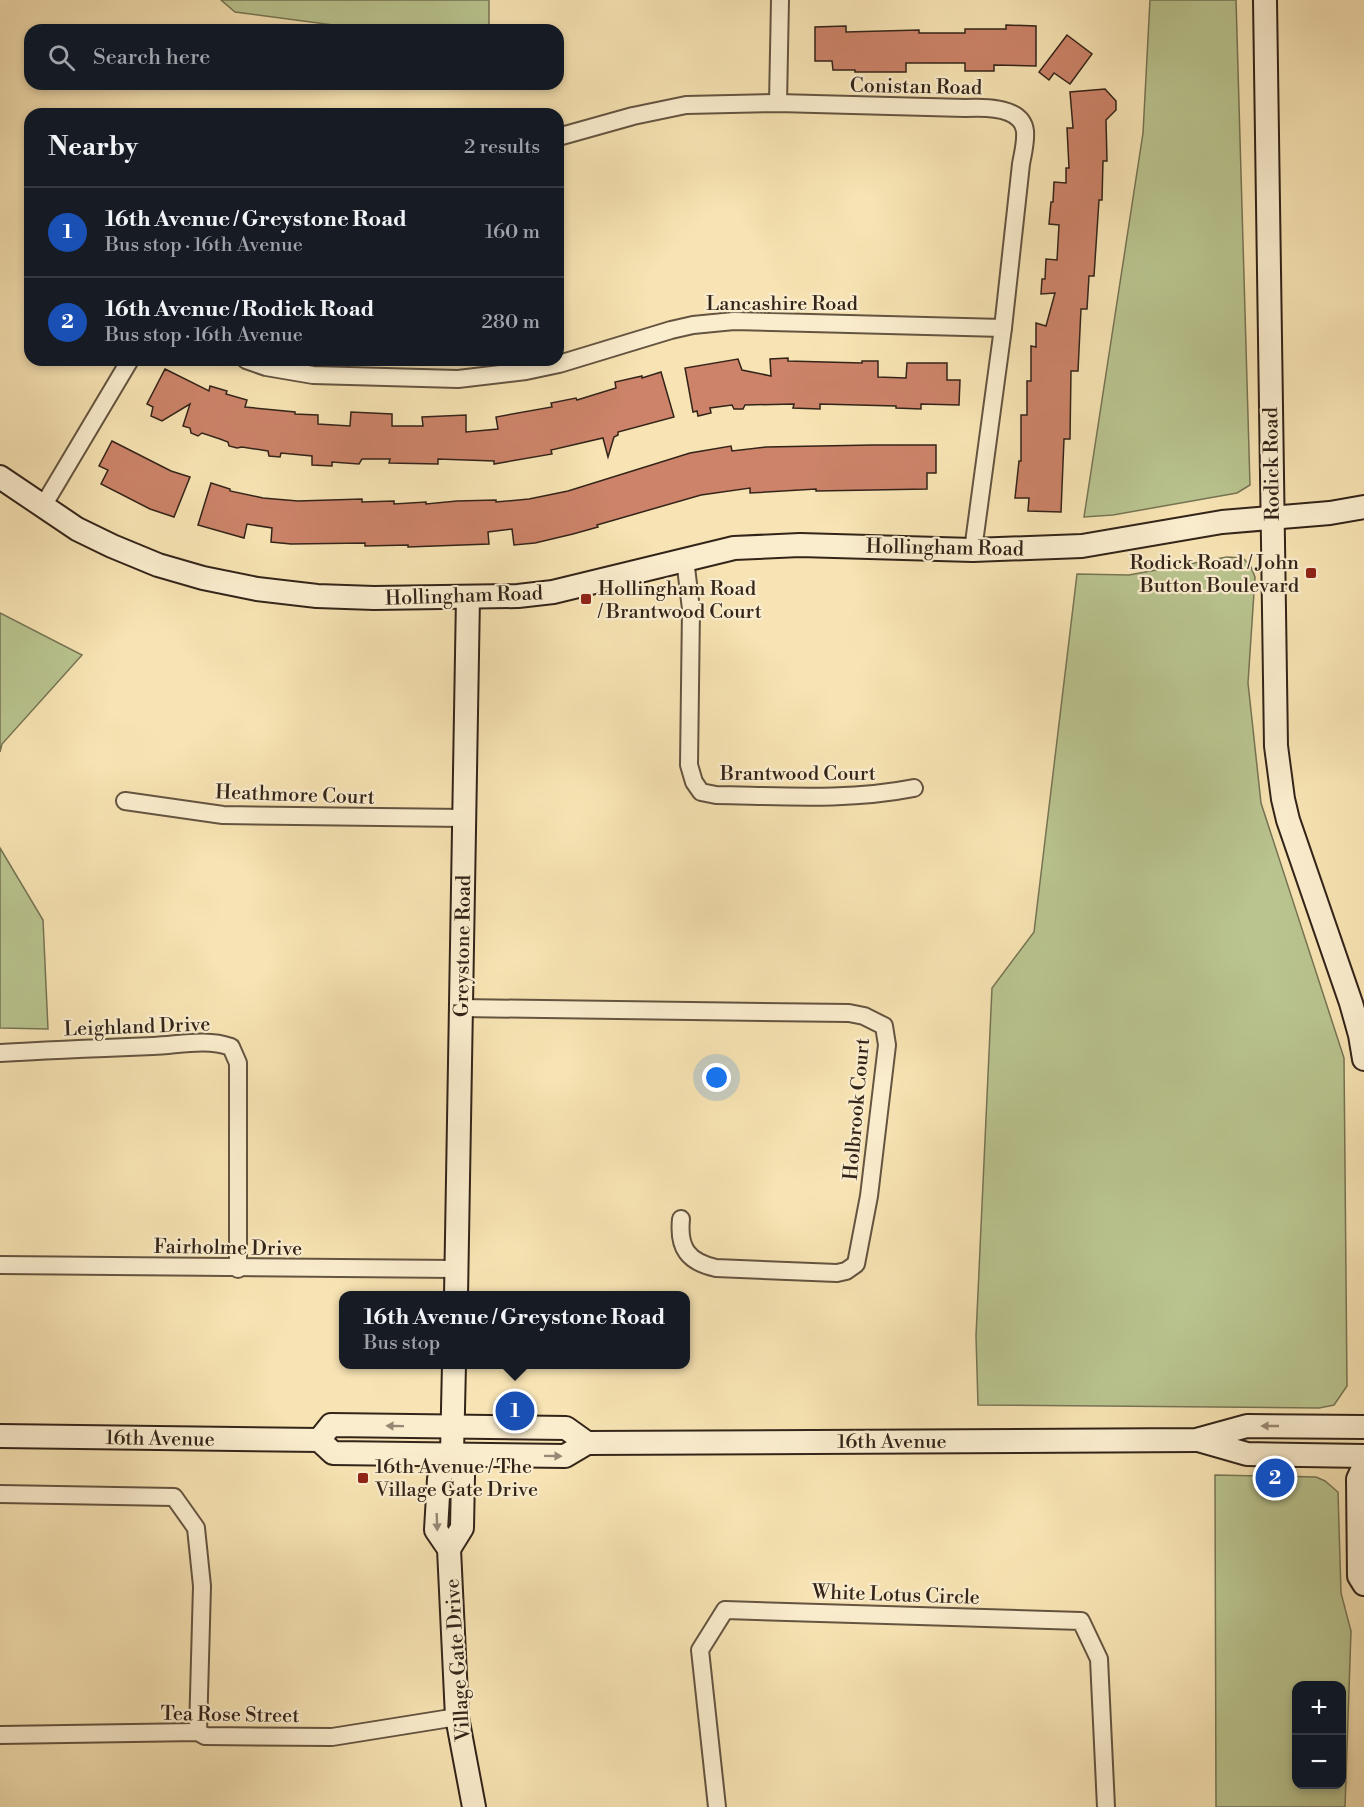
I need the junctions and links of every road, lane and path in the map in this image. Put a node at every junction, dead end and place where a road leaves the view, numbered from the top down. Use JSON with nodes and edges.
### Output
{"nodes":[{"id":1,"x":780,"y":0,"type":"edge"},
{"id":2,"x":1265,"y":0,"type":"edge"},
{"id":3,"x":778,"y":103,"type":"junction"},
{"id":4,"x":564,"y":135,"type":"edge"},
{"id":5,"x":1003,"y":328,"type":"junction"},
{"id":6,"x":564,"y":362,"type":"edge"},
{"id":7,"x":126,"y":366,"type":"edge"},
{"id":8,"x":263,"y":366,"type":"edge"},
{"id":9,"x":550,"y":366,"type":"edge"},
{"id":10,"x":0,"y":477,"type":"edge"},
{"id":11,"x":43,"y":506,"type":"junction"},
{"id":12,"x":1364,"y":507,"type":"edge"},
{"id":13,"x":1272,"y":518,"type":"junction"},
{"id":14,"x":973,"y":550,"type":"junction"},
{"id":15,"x":685,"y":560,"type":"junction"},
{"id":16,"x":468,"y":597,"type":"junction"},
{"id":17,"x":914,"y":788,"type":"dead end"},
{"id":18,"x":125,"y":801,"type":"dead end"},
{"id":19,"x":464,"y":818,"type":"junction"},
{"id":20,"x":461,"y":1008,"type":"junction"},
{"id":21,"x":0,"y":1053,"type":"edge"},
{"id":22,"x":1364,"y":1059,"type":"edge"},
{"id":23,"x":681,"y":1219,"type":"dead end"},
{"id":24,"x":0,"y":1266,"type":"edge"},
{"id":25,"x":238,"y":1269,"type":"junction"},
{"id":26,"x":456,"y":1269,"type":"junction"},
{"id":27,"x":456,"y":1291,"type":"edge"},
{"id":28,"x":454,"y":1369,"type":"edge"},
{"id":29,"x":453,"y":1426,"type":"junction"},
{"id":30,"x":1364,"y":1427,"type":"edge"},
{"id":31,"x":0,"y":1436,"type":"edge"},
{"id":32,"x":320,"y":1440,"type":"junction"},
{"id":33,"x":1196,"y":1440,"type":"junction"},
{"id":34,"x":587,"y":1443,"type":"junction"},
{"id":35,"x":452,"y":1454,"type":"junction"},
{"id":36,"x":1364,"y":1456,"type":"edge"},
{"id":37,"x":1364,"y":1466,"type":"edge"},
{"id":38,"x":0,"y":1494,"type":"edge"},
{"id":39,"x":1364,"y":1584,"type":"edge"},
{"id":40,"x":457,"y":1717,"type":"junction"},
{"id":41,"x":198,"y":1732,"type":"junction"},
{"id":42,"x":0,"y":1735,"type":"edge"},
{"id":43,"x":474,"y":1807,"type":"edge"},
{"id":44,"x":717,"y":1807,"type":"edge"},
{"id":45,"x":1106,"y":1807,"type":"edge"}],
"edges":[{"from":1,"to":3,"type":"street"},
{"from":2,"to":13,"type":"main road","name":"Rodick Road"},
{"from":3,"to":4,"type":"street","name":"Conistan Road"},
{"from":3,"to":5,"type":"street","name":"Conistan Road"},
{"from":5,"to":6,"type":"street","name":"Lancashire Road"},
{"from":5,"to":14,"type":"street","name":"Conistan Road"},
{"from":7,"to":11,"type":"street"},
{"from":8,"to":9,"type":"street","name":"Lancashire Road"},
{"from":10,"to":11,"type":"main road","name":"Hollingham Road"},
{"from":11,"to":16,"type":"main road","name":"Hollingham Road"},
{"from":12,"to":13,"type":"main road","name":"Hollingham Road"},
{"from":13,"to":14,"type":"main road","name":"Hollingham Road"},
{"from":13,"to":22,"type":"main road","name":"Rodick Road"},
{"from":14,"to":15,"type":"main road","name":"Hollingham Road"},
{"from":15,"to":16,"type":"main road","name":"Hollingham Road"},
{"from":15,"to":17,"type":"street","name":"Brantwood Court"},
{"from":16,"to":19,"type":"main road","name":"Greystone Road"},
{"from":18,"to":19,"type":"street","name":"Heathmore Court"},
{"from":19,"to":20,"type":"main road","name":"Greystone Road"},
{"from":20,"to":23,"type":"street","name":"Holbrook Court"},
{"from":20,"to":26,"type":"main road","name":"Greystone Road"},
{"from":21,"to":25,"type":"street","name":"Leighland Drive"},
{"from":24,"to":25,"type":"street","name":"Fairholme Drive"},
{"from":25,"to":26,"type":"street","name":"Fairholme Drive"},
{"from":26,"to":27,"type":"main road","name":"Greystone Road"},
{"from":28,"to":29,"type":"main road"},
{"from":29,"to":32,"type":"main road","one_way":true},
{"from":29,"to":34,"type":"main road"},
{"from":29,"to":35,"type":"main road"},
{"from":30,"to":33,"type":"main road","name":"16th Avenue","one_way":true},
{"from":31,"to":32,"type":"main road","name":"16th Avenue"},
{"from":32,"to":35,"type":"main road","name":"16th Avenue"},
{"from":33,"to":34,"type":"main road","name":"16th Avenue"},
{"from":33,"to":36,"type":"main road","name":"16th Avenue"},
{"from":35,"to":34,"type":"main road","name":"16th Avenue","one_way":true},
{"from":35,"to":40,"type":"main road","name":"Village Gate Drive"},
{"from":37,"to":39,"type":"main road"},
{"from":38,"to":41,"type":"street"},
{"from":40,"to":41,"type":"street","name":"Tea Rose Street"},
{"from":40,"to":43,"type":"main road","name":"Village Gate Drive"},
{"from":41,"to":42,"type":"street","name":"Tea Rose Street"},
{"from":44,"to":45,"type":"street","name":"White Lotus Circle"}]}
